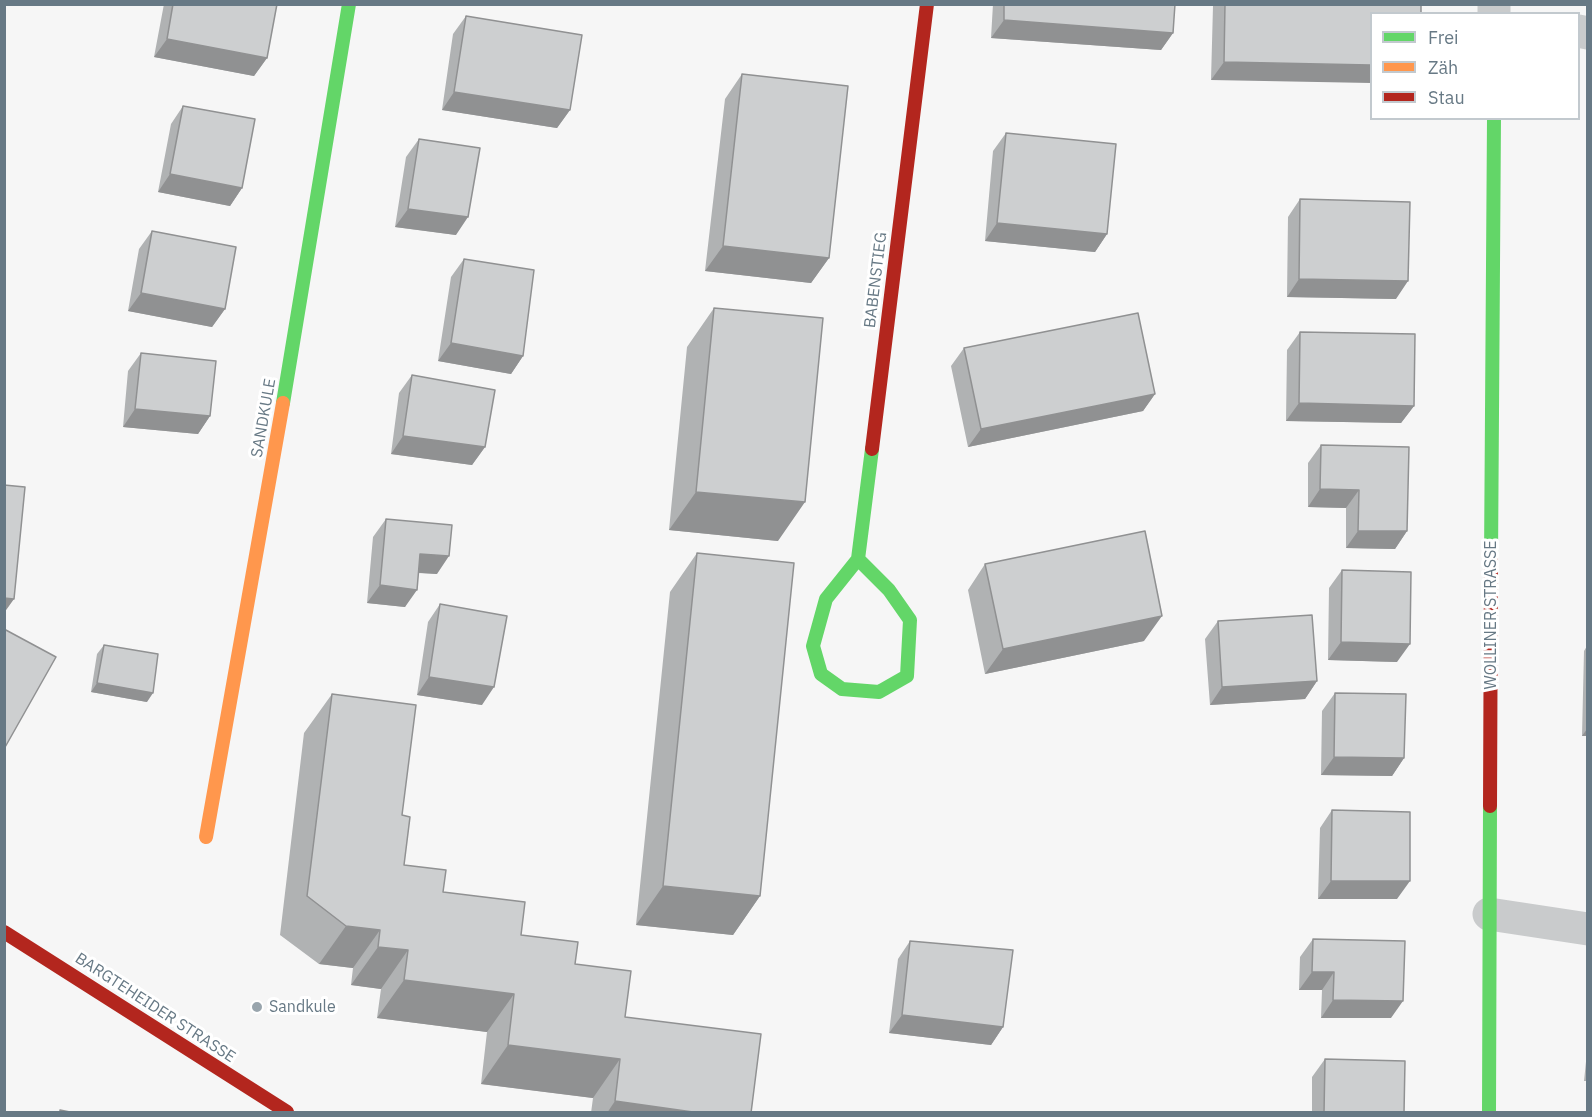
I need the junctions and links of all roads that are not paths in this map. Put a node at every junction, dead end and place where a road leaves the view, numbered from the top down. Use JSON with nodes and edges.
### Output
{"nodes":[{"id":1,"x":349,"y":4,"type":"edge"},
{"id":2,"x":927,"y":4,"type":"edge"},
{"id":3,"x":1494,"y":120,"type":"edge"},
{"id":4,"x":858,"y":559,"type":"junction"},
{"id":5,"x":206,"y":837,"type":"dead end"},
{"id":6,"x":1489,"y":914,"type":"junction"},
{"id":7,"x":1587,"y":929,"type":"edge"},
{"id":8,"x":4,"y":932,"type":"edge"},
{"id":9,"x":287,"y":1113,"type":"edge"},
{"id":10,"x":1489,"y":1113,"type":"edge"}],
"edges":[{"from":1,"to":5,"type":"street","name":"SANDKULE"},
{"from":2,"to":4,"type":"street","name":"BABENSTIEG"},
{"from":3,"to":6,"type":"street","name":"WOLLINER STRASSE"},
{"from":4,"to":4,"type":"street"},
{"from":6,"to":7,"type":"street"},
{"from":6,"to":10,"type":"street","name":"WOLLINER STRASSE"},
{"from":8,"to":9,"type":"street","name":"BARGTEHEIDER STRASSE"}]}
